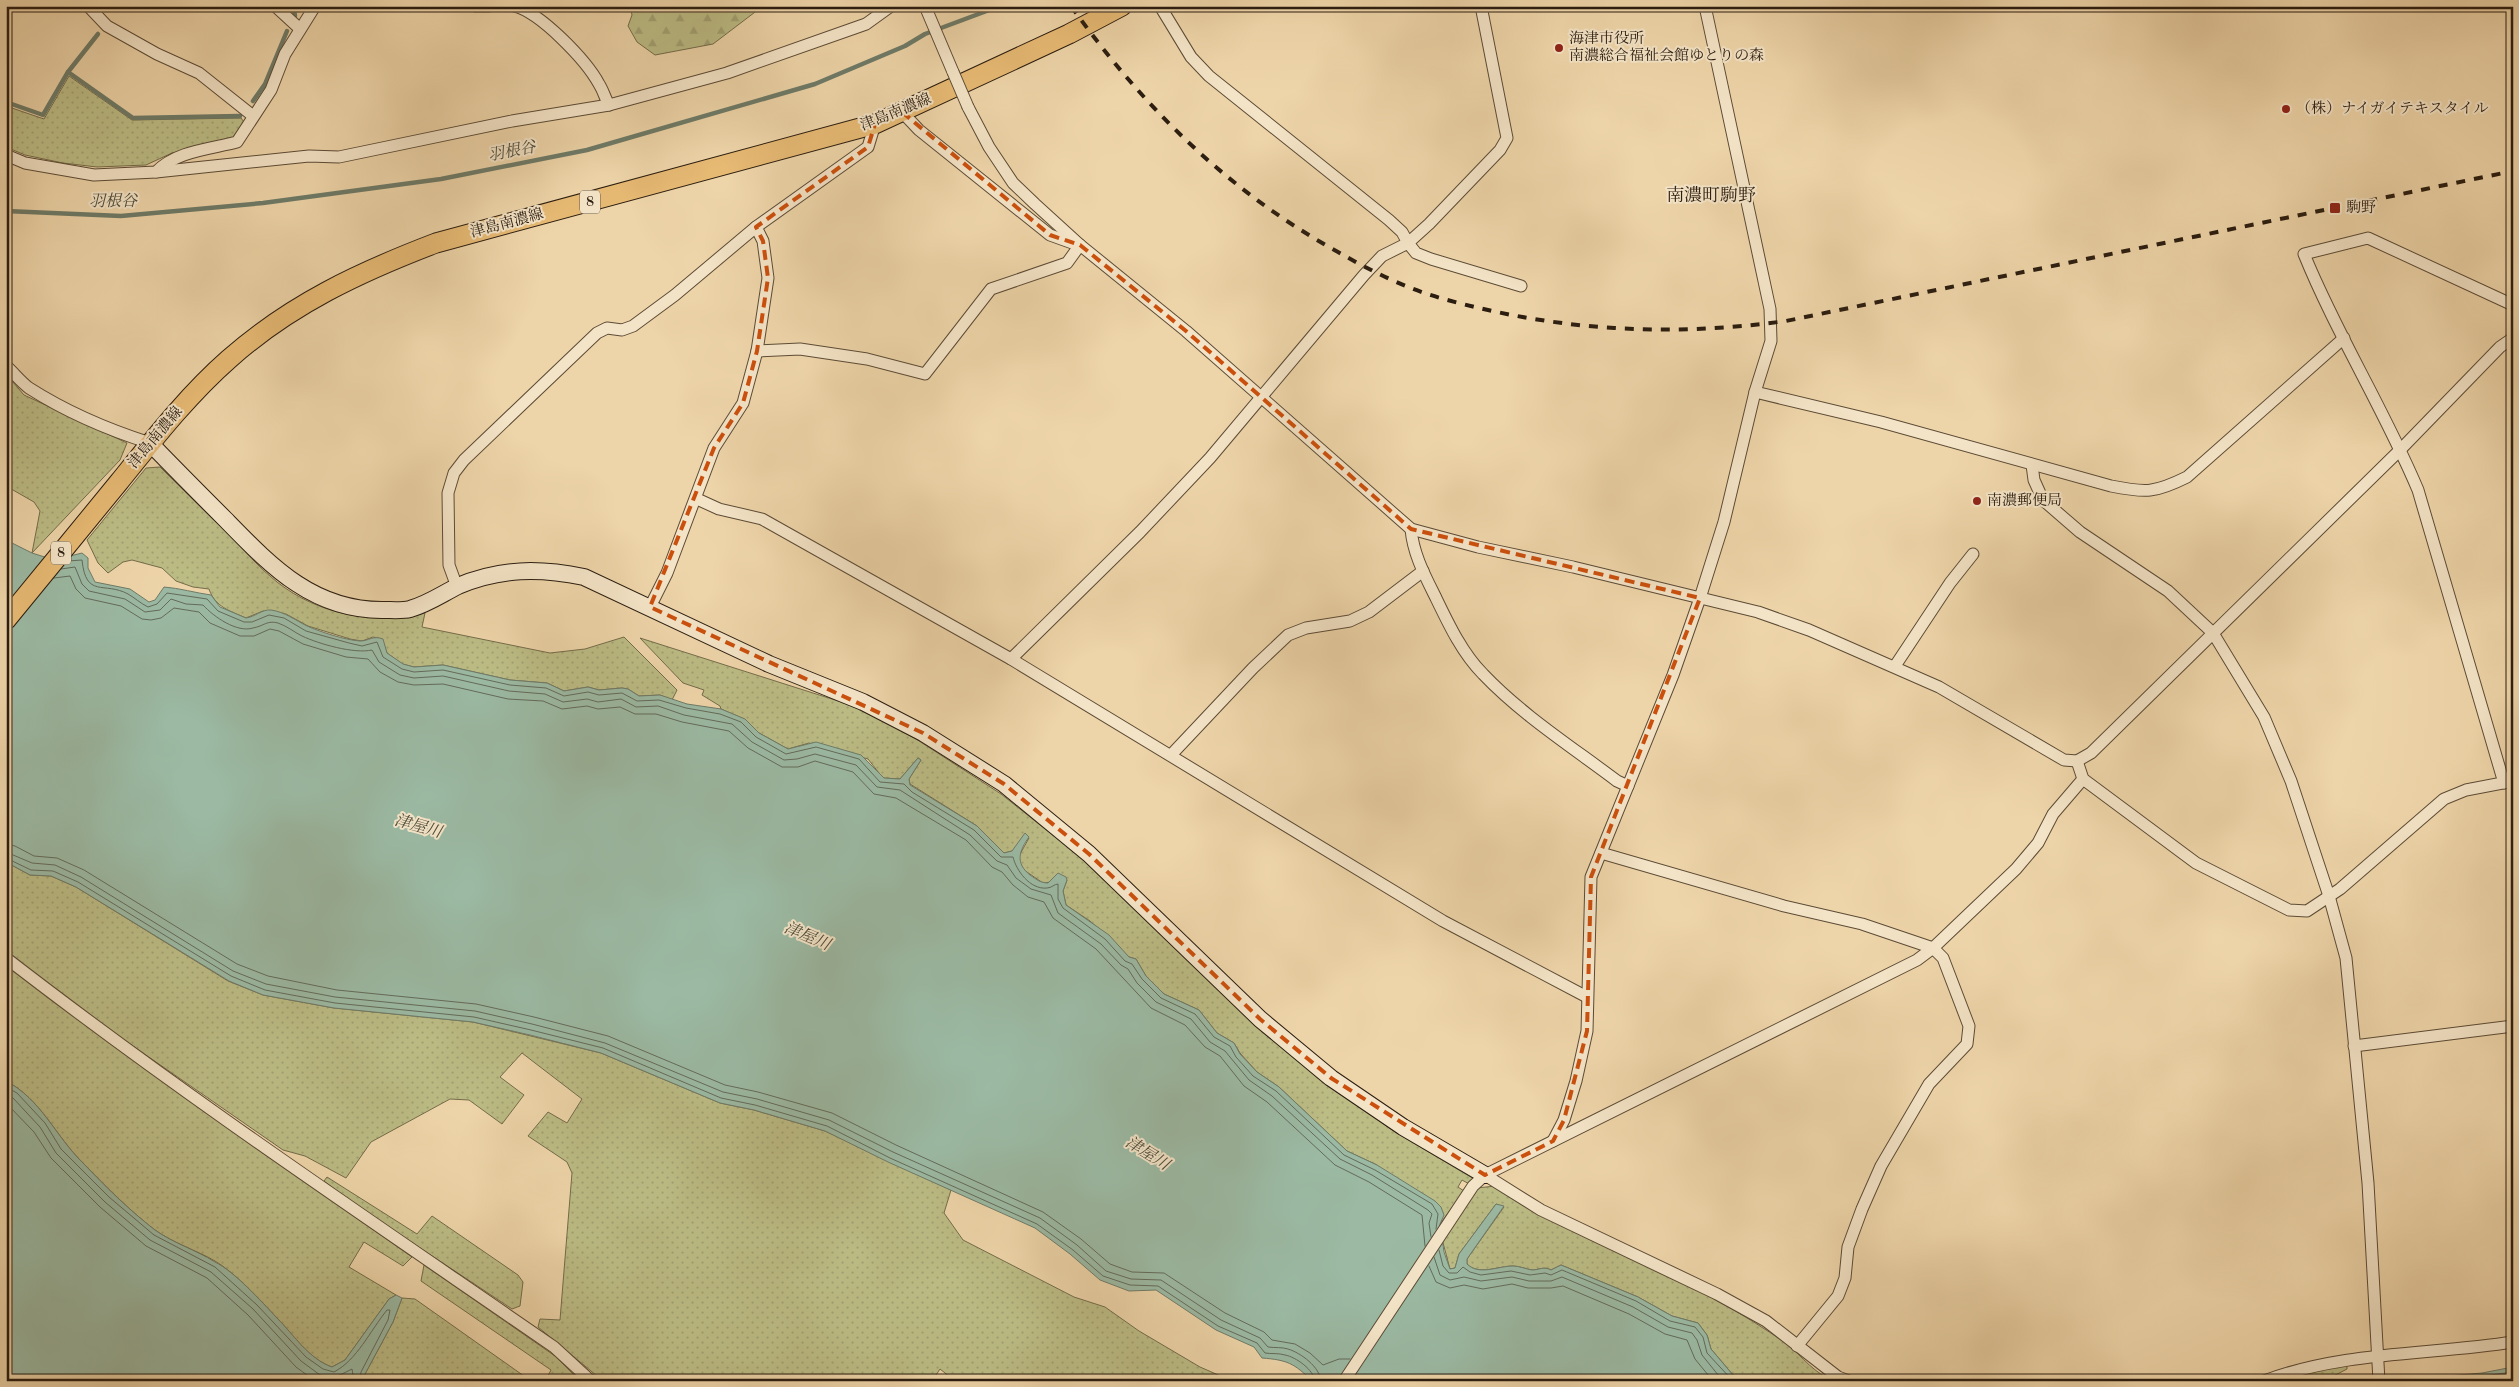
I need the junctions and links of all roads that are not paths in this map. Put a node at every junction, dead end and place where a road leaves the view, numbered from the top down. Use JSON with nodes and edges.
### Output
{"nodes":[{"id":1,"x":88,"y":6,"type":"edge"},
{"id":2,"x":275,"y":6,"type":"edge"},
{"id":3,"x":315,"y":6,"type":"edge"},
{"id":4,"x":475,"y":6,"type":"edge"},
{"id":5,"x":489,"y":6,"type":"edge"},
{"id":6,"x":514,"y":6,"type":"edge"},
{"id":7,"x":891,"y":6,"type":"edge"},
{"id":8,"x":925,"y":6,"type":"edge"},
{"id":9,"x":1122,"y":6,"type":"edge"},
{"id":10,"x":1160,"y":6,"type":"edge"},
{"id":11,"x":1481,"y":6,"type":"edge"},
{"id":12,"x":1705,"y":6,"type":"edge"},
{"id":13,"x":300,"y":29,"type":"junction"},
{"id":14,"x":609,"y":105,"type":"junction"},
{"id":15,"x":902,"y":112,"type":"junction"},
{"id":16,"x":253,"y":116,"type":"junction"},
{"id":17,"x":875,"y":124,"type":"junction"},
{"id":18,"x":6,"y":155,"type":"edge"},
{"id":19,"x":156,"y":172,"type":"junction"},
{"id":20,"x":756,"y":226,"type":"junction"},
{"id":21,"x":1408,"y":243,"type":"junction"},
{"id":22,"x":1080,"y":245,"type":"junction"},
{"id":23,"x":1521,"y":286,"type":"dead end"},
{"id":24,"x":2513,"y":305,"type":"edge"},
{"id":25,"x":2344,"y":338,"type":"junction"},
{"id":26,"x":2513,"y":338,"type":"edge"},
{"id":27,"x":757,"y":351,"type":"junction"},
{"id":28,"x":6,"y":366,"type":"edge"},
{"id":29,"x":1755,"y":392,"type":"junction"},
{"id":30,"x":1262,"y":398,"type":"junction"},
{"id":31,"x":150,"y":443,"type":"junction"},
{"id":32,"x":2400,"y":449,"type":"junction"},
{"id":33,"x":2032,"y":466,"type":"junction"},
{"id":34,"x":696,"y":499,"type":"junction"},
{"id":35,"x":1411,"y":528,"type":"junction"},
{"id":36,"x":1973,"y":554,"type":"dead end"},
{"id":37,"x":1423,"y":571,"type":"junction"},
{"id":38,"x":457,"y":587,"type":"junction"},
{"id":39,"x":1700,"y":598,"type":"junction"},
{"id":40,"x":650,"y":607,"type":"junction"},
{"id":41,"x":6,"y":620,"type":"edge"},
{"id":42,"x":2214,"y":633,"type":"junction"},
{"id":43,"x":1011,"y":659,"type":"junction"},
{"id":44,"x":1895,"y":666,"type":"junction"},
{"id":45,"x":1171,"y":755,"type":"junction"},
{"id":46,"x":2077,"y":762,"type":"junction"},
{"id":47,"x":2083,"y":779,"type":"junction"},
{"id":48,"x":2509,"y":782,"type":"edge"},
{"id":49,"x":1628,"y":786,"type":"junction"},
{"id":50,"x":1601,"y":853,"type":"junction"},
{"id":51,"x":2329,"y":896,"type":"junction"},
{"id":52,"x":1933,"y":948,"type":"junction"},
{"id":53,"x":6,"y":958,"type":"edge"},
{"id":54,"x":1587,"y":997,"type":"junction"},
{"id":55,"x":2513,"y":1026,"type":"edge"},
{"id":56,"x":2354,"y":1046,"type":"junction"},
{"id":57,"x":1553,"y":1140,"type":"junction"},
{"id":58,"x":1479,"y":1180,"type":"junction"},
{"id":59,"x":2513,"y":1342,"type":"edge"},
{"id":60,"x":1797,"y":1346,"type":"junction"},
{"id":61,"x":2376,"y":1356,"type":"junction"},
{"id":62,"x":2379,"y":1380,"type":"edge"},
{"id":63,"x":590,"y":1381,"type":"edge"},
{"id":64,"x":1344,"y":1381,"type":"edge"},
{"id":65,"x":1848,"y":1381,"type":"edge"},
{"id":66,"x":2264,"y":1381,"type":"edge"}],
"edges":[{"from":1,"to":16,"type":"street"},
{"from":2,"to":13,"type":"street"},
{"from":3,"to":13,"type":"street"},
{"from":4,"to":5,"type":"street"},
{"from":6,"to":14,"type":"street"},
{"from":7,"to":14,"type":"street"},
{"from":8,"to":22,"type":"street","bridge":true},
{"from":9,"to":15,"type":"main road","name":"津島南濃線","number":"8"},
{"from":10,"to":21,"type":"street"},
{"from":11,"to":21,"type":"street"},
{"from":12,"to":29,"type":"street"},
{"from":13,"to":16,"type":"street"},
{"from":14,"to":19,"type":"street"},
{"from":15,"to":17,"type":"main road","name":"津島南濃線","number":"8"},
{"from":15,"to":22,"type":"street"},
{"from":16,"to":19,"type":"street"},
{"from":17,"to":20,"type":"street"},
{"from":17,"to":31,"type":"main road","name":"津島南濃線","number":"8"},
{"from":18,"to":19,"type":"street"},
{"from":20,"to":27,"type":"street"},
{"from":20,"to":38,"type":"street"},
{"from":21,"to":23,"type":"street"},
{"from":21,"to":30,"type":"street"},
{"from":22,"to":27,"type":"street"},
{"from":22,"to":30,"type":"street"},
{"from":24,"to":25,"type":"street"},
{"from":25,"to":32,"type":"street"},
{"from":25,"to":33,"type":"street"},
{"from":26,"to":32,"type":"street"},
{"from":27,"to":34,"type":"street"},
{"from":28,"to":31,"type":"street"},
{"from":29,"to":33,"type":"street"},
{"from":29,"to":39,"type":"street"},
{"from":30,"to":35,"type":"street"},
{"from":30,"to":43,"type":"street"},
{"from":31,"to":38,"type":"street"},
{"from":31,"to":41,"type":"main road","name":"津島南濃線","number":"8"},
{"from":32,"to":42,"type":"street"},
{"from":32,"to":48,"type":"street"},
{"from":33,"to":42,"type":"street"},
{"from":34,"to":40,"type":"street"},
{"from":34,"to":43,"type":"street"},
{"from":35,"to":37,"type":"street"},
{"from":35,"to":39,"type":"street"},
{"from":36,"to":44,"type":"street"},
{"from":37,"to":45,"type":"street"},
{"from":37,"to":49,"type":"street"},
{"from":38,"to":40,"type":"street"},
{"from":39,"to":44,"type":"street"},
{"from":39,"to":49,"type":"street"},
{"from":40,"to":58,"type":"street"},
{"from":42,"to":46,"type":"street"},
{"from":42,"to":51,"type":"street"},
{"from":43,"to":45,"type":"street"},
{"from":44,"to":46,"type":"street"},
{"from":45,"to":54,"type":"street"},
{"from":46,"to":47,"type":"street"},
{"from":47,"to":51,"type":"street"},
{"from":47,"to":52,"type":"street"},
{"from":48,"to":51,"type":"street"},
{"from":49,"to":50,"type":"street"},
{"from":50,"to":52,"type":"street"},
{"from":50,"to":54,"type":"street"},
{"from":51,"to":56,"type":"street"},
{"from":52,"to":57,"type":"street"},
{"from":52,"to":60,"type":"street"},
{"from":53,"to":63,"type":"street"},
{"from":54,"to":57,"type":"street"},
{"from":55,"to":56,"type":"street"},
{"from":56,"to":61,"type":"street"},
{"from":57,"to":58,"type":"street"},
{"from":58,"to":60,"type":"street"},
{"from":58,"to":64,"type":"street"},
{"from":59,"to":61,"type":"street"},
{"from":60,"to":65,"type":"street"},
{"from":61,"to":62,"type":"street"},
{"from":61,"to":66,"type":"street"}]}
